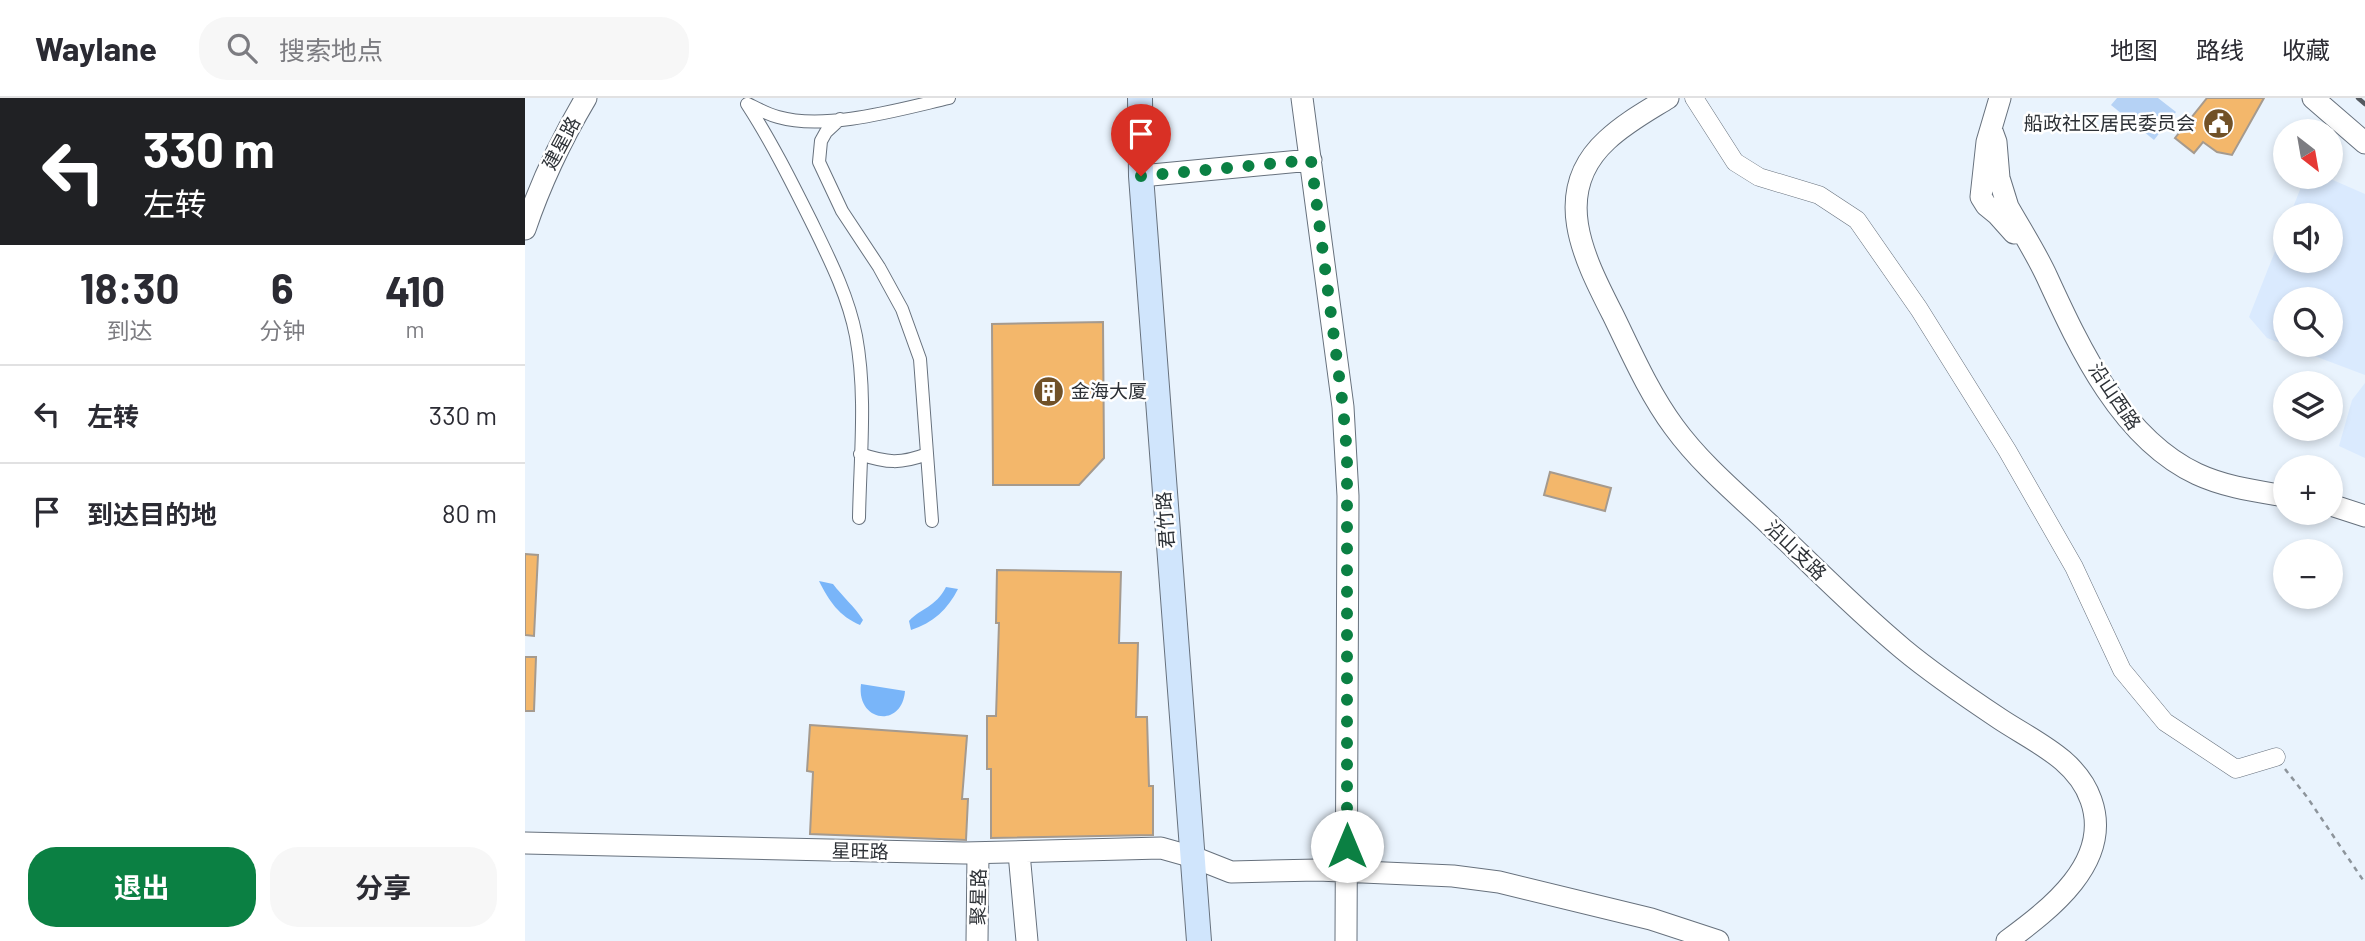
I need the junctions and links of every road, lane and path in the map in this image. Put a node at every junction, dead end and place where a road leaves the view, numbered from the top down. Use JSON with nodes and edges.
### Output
{"nodes":[{"id":1,"x":586,"y":98,"type":"edge"},
{"id":2,"x":949,"y":98,"type":"edge"},
{"id":3,"x":1140,"y":98,"type":"edge"},
{"id":4,"x":1302,"y":98,"type":"edge"},
{"id":5,"x":1668,"y":98,"type":"edge"},
{"id":6,"x":1694,"y":98,"type":"edge"},
{"id":7,"x":2000,"y":98,"type":"edge"},
{"id":8,"x":2313,"y":98,"type":"edge"},
{"id":9,"x":840,"y":119,"type":"junction"},
{"id":10,"x":2365,"y":143,"type":"edge"},
{"id":11,"x":1311,"y":160,"type":"junction"},
{"id":12,"x":1141,"y":176,"type":"junction"},
{"id":13,"x":525,"y":229,"type":"edge"},
{"id":14,"x":860,"y":454,"type":"junction"},
{"id":15,"x":927,"y":454,"type":"junction"},
{"id":16,"x":2273,"y":494,"type":"edge"},
{"id":17,"x":2343,"y":509,"type":"edge"},
{"id":18,"x":2365,"y":516,"type":"edge"},
{"id":19,"x":859,"y":518,"type":"dead end"},
{"id":20,"x":932,"y":522,"type":"dead end"},
{"id":21,"x":2276,"y":757,"type":"joint"},
{"id":22,"x":525,"y":842,"type":"edge"},
{"id":23,"x":978,"y":853,"type":"junction"},
{"id":24,"x":1019,"y":853,"type":"junction"},
{"id":25,"x":1193,"y":857,"type":"junction"},
{"id":26,"x":1348,"y":871,"type":"junction"},
{"id":27,"x":2365,"y":883,"type":"edge"},
{"id":28,"x":977,"y":941,"type":"edge"},
{"id":29,"x":1027,"y":941,"type":"edge"},
{"id":30,"x":1199,"y":941,"type":"edge"},
{"id":31,"x":1346,"y":941,"type":"edge"},
{"id":32,"x":1718,"y":941,"type":"edge"},
{"id":33,"x":2007,"y":941,"type":"edge"}],
"edges":[{"from":1,"to":13,"type":"street","name":"建星路"},
{"from":2,"to":9,"type":"street"},
{"from":3,"to":12,"type":"main road","name":"君竹路"},
{"from":4,"to":11,"type":"street"},
{"from":5,"to":33,"type":"street","name":"沿山支路"},
{"from":6,"to":21,"type":"street"},
{"from":7,"to":16,"type":"street","name":"沿山西路"},
{"from":8,"to":10,"type":"street"},
{"from":9,"to":14,"type":"street"},
{"from":9,"to":15,"type":"street"},
{"from":11,"to":12,"type":"street"},
{"from":11,"to":26,"type":"street"},
{"from":12,"to":25,"type":"main road","name":"君竹路"},
{"from":14,"to":15,"type":"street"},
{"from":14,"to":19,"type":"street"},
{"from":15,"to":20,"type":"street"},
{"from":17,"to":18,"type":"street"},
{"from":21,"to":27,"type":"path"},
{"from":22,"to":23,"type":"street","name":"星旺路"},
{"from":23,"to":24,"type":"street","name":"星旺路"},
{"from":23,"to":28,"type":"street","name":"聚星路"},
{"from":24,"to":25,"type":"street","name":"星旺路"},
{"from":24,"to":29,"type":"street"},
{"from":25,"to":26,"type":"street"},
{"from":25,"to":30,"type":"main road","name":"君竹路"},
{"from":26,"to":31,"type":"street"},
{"from":26,"to":32,"type":"street"}]}
